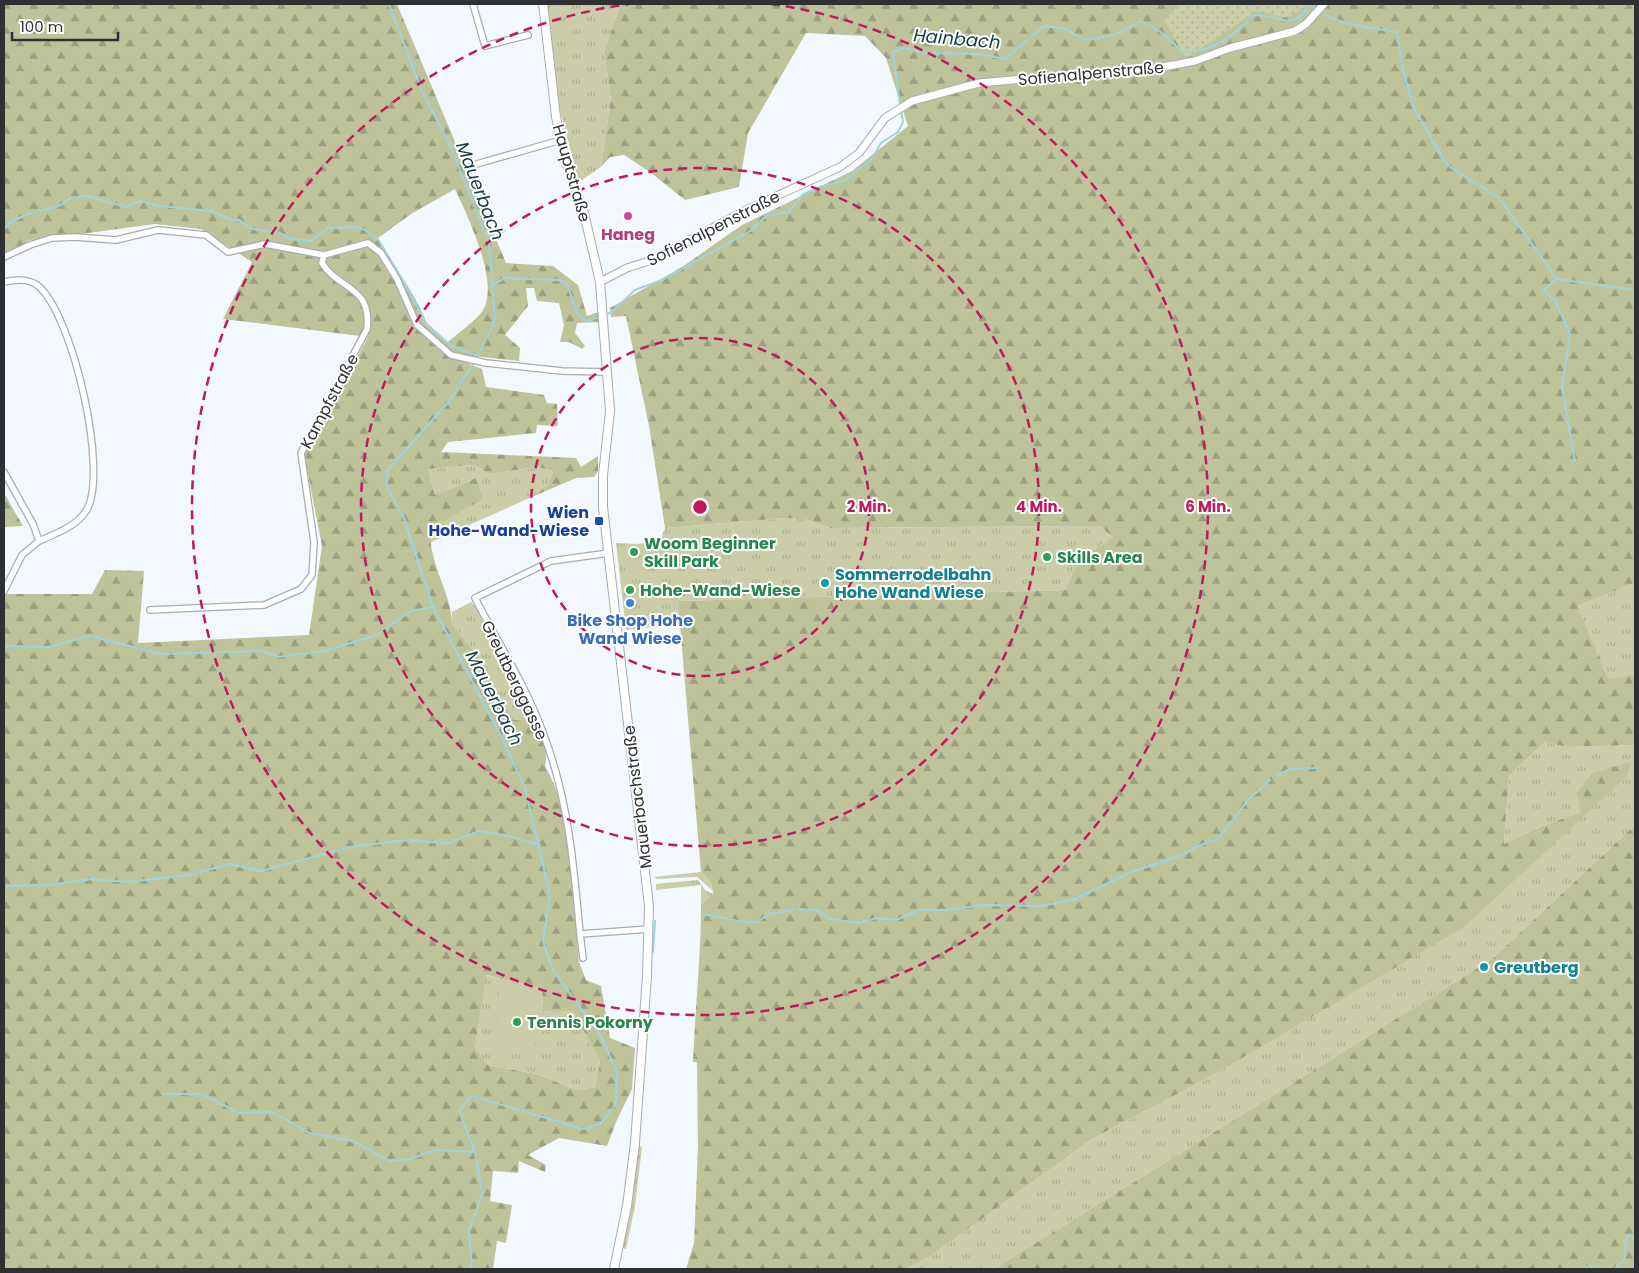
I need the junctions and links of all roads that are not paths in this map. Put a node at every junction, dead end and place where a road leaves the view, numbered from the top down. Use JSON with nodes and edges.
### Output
{"nodes":[{"id":1,"x":473,"y":4,"type":"edge"},
{"id":2,"x":543,"y":4,"type":"edge"},
{"id":3,"x":1322,"y":6,"type":"edge"},
{"id":4,"x":528,"y":35,"type":"dead end"},
{"id":5,"x":561,"y":140,"type":"junction"},
{"id":6,"x":468,"y":169,"type":"dead end"},
{"id":7,"x":15,"y":254,"type":"junction"},
{"id":8,"x":324,"y":255,"type":"junction"},
{"id":9,"x":4,"y":257,"type":"edge"},
{"id":10,"x":4,"y":262,"type":"edge"},
{"id":11,"x":4,"y":282,"type":"edge"},
{"id":12,"x":600,"y":282,"type":"junction"},
{"id":13,"x":606,"y":372,"type":"junction"},
{"id":14,"x":4,"y":472,"type":"edge"},
{"id":15,"x":39,"y":542,"type":"junction"},
{"id":16,"x":609,"y":553,"type":"junction"},
{"id":17,"x":4,"y":591,"type":"edge"},
{"id":18,"x":150,"y":610,"type":"dead end"},
{"id":19,"x":649,"y":930,"type":"junction"},
{"id":20,"x":580,"y":934,"type":"junction"},
{"id":21,"x":583,"y":958,"type":"dead end"},
{"id":22,"x":614,"y":1269,"type":"edge"}],
"edges":[{"from":1,"to":4,"type":"street"},
{"from":2,"to":5,"type":"main road","name":"Hauptstraße"},
{"from":3,"to":12,"type":"street","name":"Sofienalpenstraße"},
{"from":5,"to":6,"type":"street"},
{"from":5,"to":12,"type":"main road","name":"Hauptstraße"},
{"from":7,"to":8,"type":"street"},
{"from":7,"to":9,"type":"street"},
{"from":7,"to":10,"type":"street"},
{"from":8,"to":13,"type":"street"},
{"from":8,"to":18,"type":"street","name":"Kampfstraße"},
{"from":11,"to":15,"type":"street"},
{"from":12,"to":13,"type":"main road","name":"Mauerbachstraße"},
{"from":13,"to":16,"type":"main road","name":"Mauerbachstraße"},
{"from":14,"to":15,"type":"street"},
{"from":15,"to":17,"type":"street"},
{"from":16,"to":19,"type":"main road","name":"Mauerbachstraße"},
{"from":16,"to":20,"type":"street","name":"Greutberggasse"},
{"from":19,"to":20,"type":"street"},
{"from":19,"to":22,"type":"main road","name":"Mauerbachstraße"},
{"from":20,"to":21,"type":"street","name":"Greutberggasse"}]}
